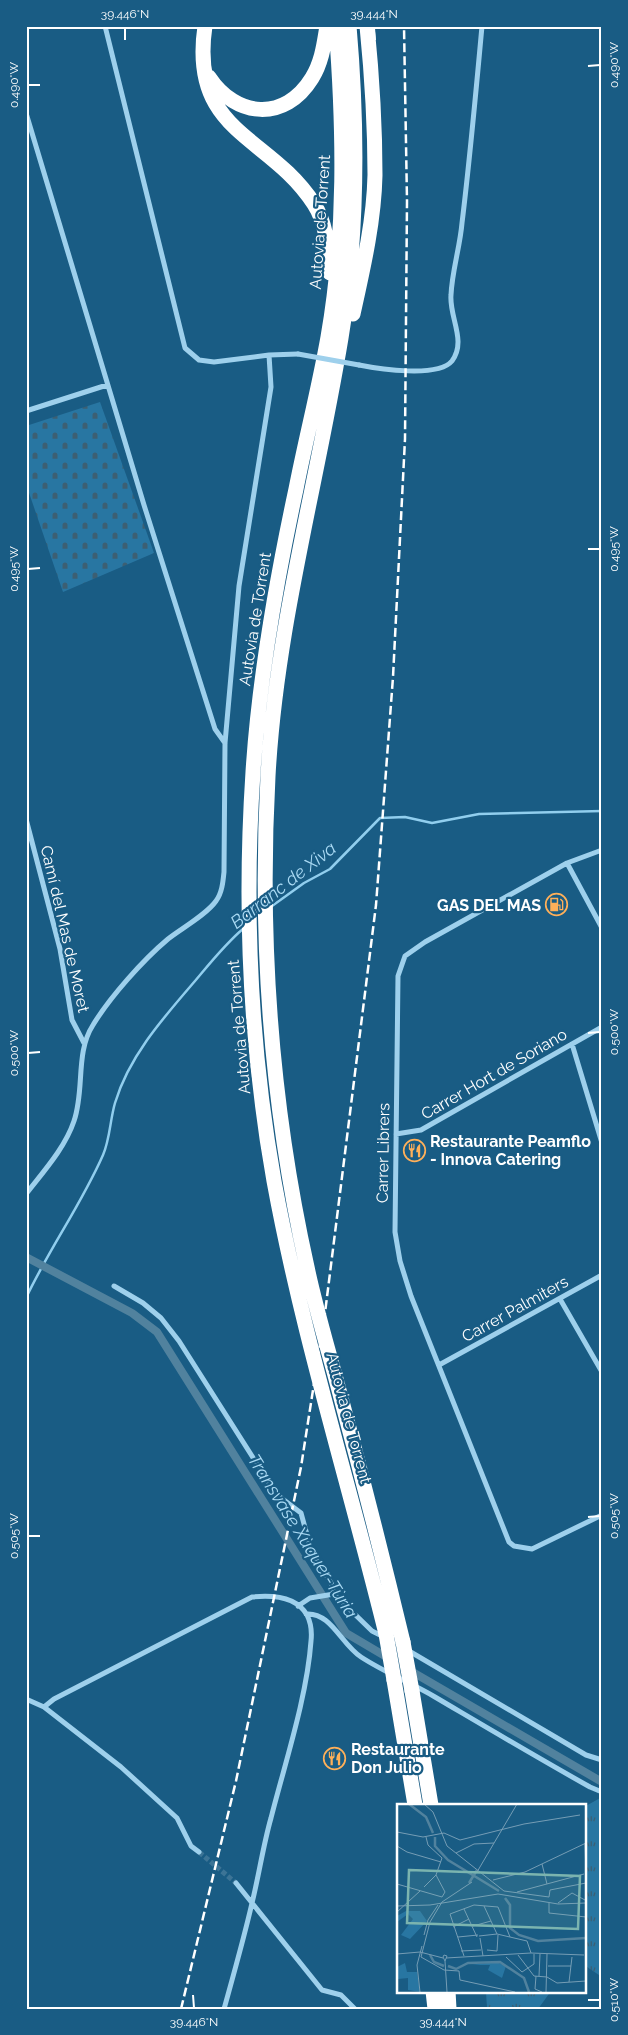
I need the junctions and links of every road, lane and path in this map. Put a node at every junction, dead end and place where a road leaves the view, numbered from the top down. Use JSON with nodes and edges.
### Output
{"nodes":[{"id":1,"x":104,"y":26,"type":"edge"},
{"id":2,"x":205,"y":26,"type":"edge"},
{"id":3,"x":326,"y":26,"type":"edge"},
{"id":4,"x":336,"y":26,"type":"edge"},
{"id":5,"x":349,"y":26,"type":"edge"},
{"id":6,"x":367,"y":26,"type":"edge"},
{"id":7,"x":482,"y":26,"type":"edge"},
{"id":8,"x":205,"y":70,"type":"junction"},
{"id":9,"x":26,"y":113,"type":"edge"},
{"id":10,"x":269,"y":355,"type":"junction"},
{"id":11,"x":107,"y":385,"type":"junction"},
{"id":12,"x":26,"y":411,"type":"edge"},
{"id":13,"x":288,"y":611,"type":"junction"},
{"id":14,"x":261,"y":690,"type":"junction"},
{"id":15,"x":225,"y":743,"type":"junction"},
{"id":16,"x":26,"y":819,"type":"edge"},
{"id":17,"x":602,"y":850,"type":"edge"},
{"id":18,"x":567,"y":863,"type":"junction"},
{"id":19,"x":602,"y":928,"type":"edge"},
{"id":20,"x":602,"y":1027,"type":"edge"},
{"id":21,"x":84,"y":1043,"type":"junction"},
{"id":22,"x":572,"y":1044,"type":"junction"},
{"id":23,"x":396,"y":1134,"type":"junction"},
{"id":24,"x":602,"y":1143,"type":"edge"},
{"id":25,"x":26,"y":1194,"type":"edge"},
{"id":26,"x":602,"y":1275,"type":"edge"},
{"id":27,"x":114,"y":1286,"type":"dead end"},
{"id":28,"x":560,"y":1299,"type":"junction"},
{"id":29,"x":439,"y":1365,"type":"junction"},
{"id":30,"x":602,"y":1372,"type":"edge"},
{"id":31,"x":602,"y":1515,"type":"edge"},
{"id":32,"x":334,"y":1594,"type":"junction"},
{"id":33,"x":298,"y":1606,"type":"junction"},
{"id":34,"x":306,"y":1614,"type":"junction"},
{"id":35,"x":26,"y":1699,"type":"edge"},
{"id":36,"x":44,"y":1707,"type":"junction"},
{"id":37,"x":602,"y":1760,"type":"edge"},
{"id":38,"x":602,"y":1792,"type":"edge"},
{"id":39,"x":415,"y":1804,"type":"edge"},
{"id":40,"x":431,"y":1804,"type":"edge"},
{"id":41,"x":199,"y":1852,"type":"tunnel mouth"},
{"id":42,"x":236,"y":1883,"type":"tunnel mouth"},
{"id":43,"x":253,"y":1902,"type":"junction"},
{"id":44,"x":434,"y":1992,"type":"edge"},
{"id":45,"x":448,"y":1992,"type":"edge"},
{"id":46,"x":224,"y":2009,"type":"edge"},
{"id":47,"x":355,"y":2009,"type":"edge"},
{"id":48,"x":435,"y":2009,"type":"edge"},
{"id":49,"x":449,"y":2009,"type":"edge"}],
"edges":[{"from":1,"to":10,"type":"street"},
{"from":2,"to":8,"type":"highway"},
{"from":3,"to":8,"type":"highway"},
{"from":4,"to":14,"type":"highway","name":"Autovia de Torrent"},
{"from":5,"to":13,"type":"highway","name":"Autovia de Torrent"},
{"from":6,"to":13,"type":"highway"},
{"from":7,"to":10,"type":"street","bridge":true},
{"from":8,"to":14,"type":"highway"},
{"from":9,"to":11,"type":"street"},
{"from":10,"to":15,"type":"street"},
{"from":11,"to":12,"type":"street"},
{"from":11,"to":15,"type":"street"},
{"from":13,"to":40,"type":"highway","name":"Autovia de Torrent","bridge":true},
{"from":14,"to":39,"type":"highway","name":"Autovia de Torrent","bridge":true},
{"from":15,"to":21,"type":"street"},
{"from":16,"to":21,"type":"street","name":"Camí del Mas de Moret"},
{"from":17,"to":18,"type":"street","name":"Carrer Librers"},
{"from":18,"to":19,"type":"street"},
{"from":18,"to":23,"type":"street","name":"Carrer Librers"},
{"from":20,"to":22,"type":"street","name":"Carrer Hort de Soriano"},
{"from":21,"to":25,"type":"street"},
{"from":22,"to":23,"type":"street","name":"Carrer Hort de Soriano"},
{"from":22,"to":24,"type":"street"},
{"from":23,"to":29,"type":"street","name":"Carrer Librers"},
{"from":26,"to":28,"type":"street","name":"Carrer Palmiters"},
{"from":27,"to":32,"type":"street"},
{"from":28,"to":29,"type":"street","name":"Carrer Palmiters"},
{"from":28,"to":30,"type":"street"},
{"from":29,"to":31,"type":"street","name":"Carrer Librers"},
{"from":32,"to":33,"type":"street"},
{"from":32,"to":37,"type":"street"},
{"from":33,"to":34,"type":"street"},
{"from":33,"to":36,"type":"street"},
{"from":34,"to":38,"type":"street"},
{"from":34,"to":43,"type":"street"},
{"from":35,"to":36,"type":"street"},
{"from":36,"to":41,"type":"street"},
{"from":42,"to":43,"type":"street"},
{"from":43,"to":46,"type":"street"},
{"from":43,"to":47,"type":"street"},
{"from":44,"to":48,"type":"highway"},
{"from":45,"to":49,"type":"highway"}]}
